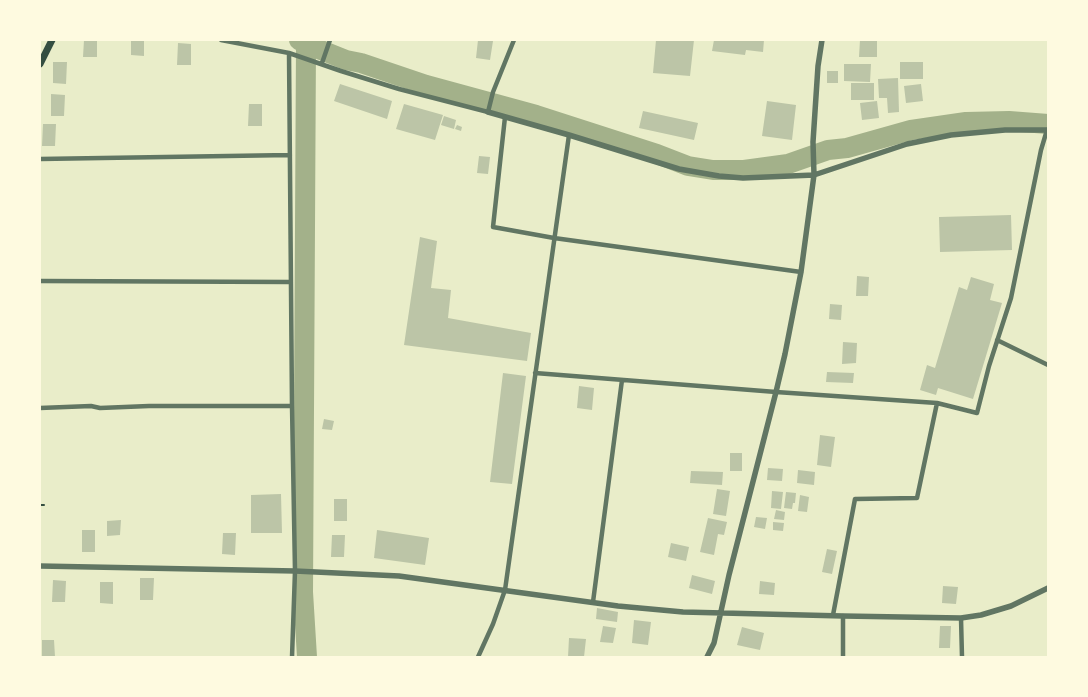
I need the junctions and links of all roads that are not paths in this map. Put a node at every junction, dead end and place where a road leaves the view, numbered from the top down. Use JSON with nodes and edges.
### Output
{"nodes":[{"id":1,"x":52,"y":40,"type":"edge"},
{"id":2,"x":221,"y":40,"type":"edge"},
{"id":3,"x":514,"y":40,"type":"edge"},
{"id":4,"x":822,"y":40,"type":"edge"},
{"id":5,"x":330,"y":41,"type":"edge"},
{"id":6,"x":289,"y":52,"type":"junction"},
{"id":7,"x":322,"y":63,"type":"junction"},
{"id":8,"x":40,"y":64,"type":"edge"},
{"id":9,"x":488,"y":112,"type":"junction"},
{"id":10,"x":505,"y":117,"type":"junction"},
{"id":11,"x":1048,"y":130,"type":"edge"},
{"id":12,"x":569,"y":135,"type":"junction"},
{"id":13,"x":290,"y":154,"type":"junction"},
{"id":14,"x":40,"y":159,"type":"edge"},
{"id":15,"x":814,"y":175,"type":"junction"},
{"id":16,"x":554,"y":238,"type":"junction"},
{"id":17,"x":801,"y":272,"type":"junction"},
{"id":18,"x":40,"y":281,"type":"edge"},
{"id":19,"x":291,"y":282,"type":"junction"},
{"id":20,"x":998,"y":340,"type":"junction"},
{"id":21,"x":1048,"y":365,"type":"edge"},
{"id":22,"x":535,"y":373,"type":"junction"},
{"id":23,"x":622,"y":380,"type":"junction"},
{"id":24,"x":776,"y":392,"type":"junction"},
{"id":25,"x":936,"y":403,"type":"junction"},
{"id":26,"x":292,"y":406,"type":"junction"},
{"id":27,"x":40,"y":408,"type":"edge"},
{"id":28,"x":40,"y":566,"type":"edge"},
{"id":29,"x":296,"y":571,"type":"junction"},
{"id":30,"x":1048,"y":588,"type":"edge"},
{"id":31,"x":505,"y":590,"type":"junction"},
{"id":32,"x":592,"y":602,"type":"junction"},
{"id":33,"x":721,"y":613,"type":"junction"},
{"id":34,"x":833,"y":615,"type":"junction"},
{"id":35,"x":844,"y":616,"type":"junction"},
{"id":36,"x":961,"y":618,"type":"junction"},
{"id":37,"x":292,"y":657,"type":"edge"},
{"id":38,"x":478,"y":657,"type":"edge"},
{"id":39,"x":707,"y":657,"type":"edge"},
{"id":40,"x":843,"y":657,"type":"edge"},
{"id":41,"x":962,"y":657,"type":"edge"}],
"edges":[{"from":1,"to":8,"type":"main road"},
{"from":2,"to":6,"type":"street"},
{"from":3,"to":9,"type":"street"},
{"from":4,"to":15,"type":"street"},
{"from":5,"to":7,"type":"street"},
{"from":6,"to":7,"type":"street"},
{"from":6,"to":13,"type":"street"},
{"from":7,"to":9,"type":"street"},
{"from":9,"to":10,"type":"street"},
{"from":10,"to":12,"type":"street"},
{"from":10,"to":16,"type":"street"},
{"from":11,"to":15,"type":"street"},
{"from":11,"to":20,"type":"street"},
{"from":12,"to":15,"type":"street"},
{"from":12,"to":16,"type":"street"},
{"from":13,"to":14,"type":"street"},
{"from":13,"to":19,"type":"street"},
{"from":15,"to":17,"type":"street"},
{"from":16,"to":17,"type":"street"},
{"from":16,"to":22,"type":"street"},
{"from":17,"to":24,"type":"street"},
{"from":18,"to":19,"type":"street"},
{"from":19,"to":26,"type":"street"},
{"from":20,"to":21,"type":"street"},
{"from":20,"to":25,"type":"street"},
{"from":22,"to":23,"type":"street"},
{"from":22,"to":31,"type":"street"},
{"from":23,"to":24,"type":"street"},
{"from":23,"to":32,"type":"street"},
{"from":24,"to":25,"type":"street"},
{"from":24,"to":33,"type":"street"},
{"from":25,"to":34,"type":"street"},
{"from":26,"to":27,"type":"street"},
{"from":26,"to":29,"type":"street"},
{"from":28,"to":29,"type":"street"},
{"from":29,"to":31,"type":"street"},
{"from":29,"to":37,"type":"street"},
{"from":30,"to":36,"type":"street"},
{"from":31,"to":32,"type":"street"},
{"from":31,"to":38,"type":"street"},
{"from":32,"to":33,"type":"street"},
{"from":33,"to":34,"type":"street"},
{"from":33,"to":39,"type":"street"},
{"from":34,"to":35,"type":"street"},
{"from":35,"to":36,"type":"street"},
{"from":35,"to":40,"type":"street"},
{"from":36,"to":41,"type":"street"}]}
